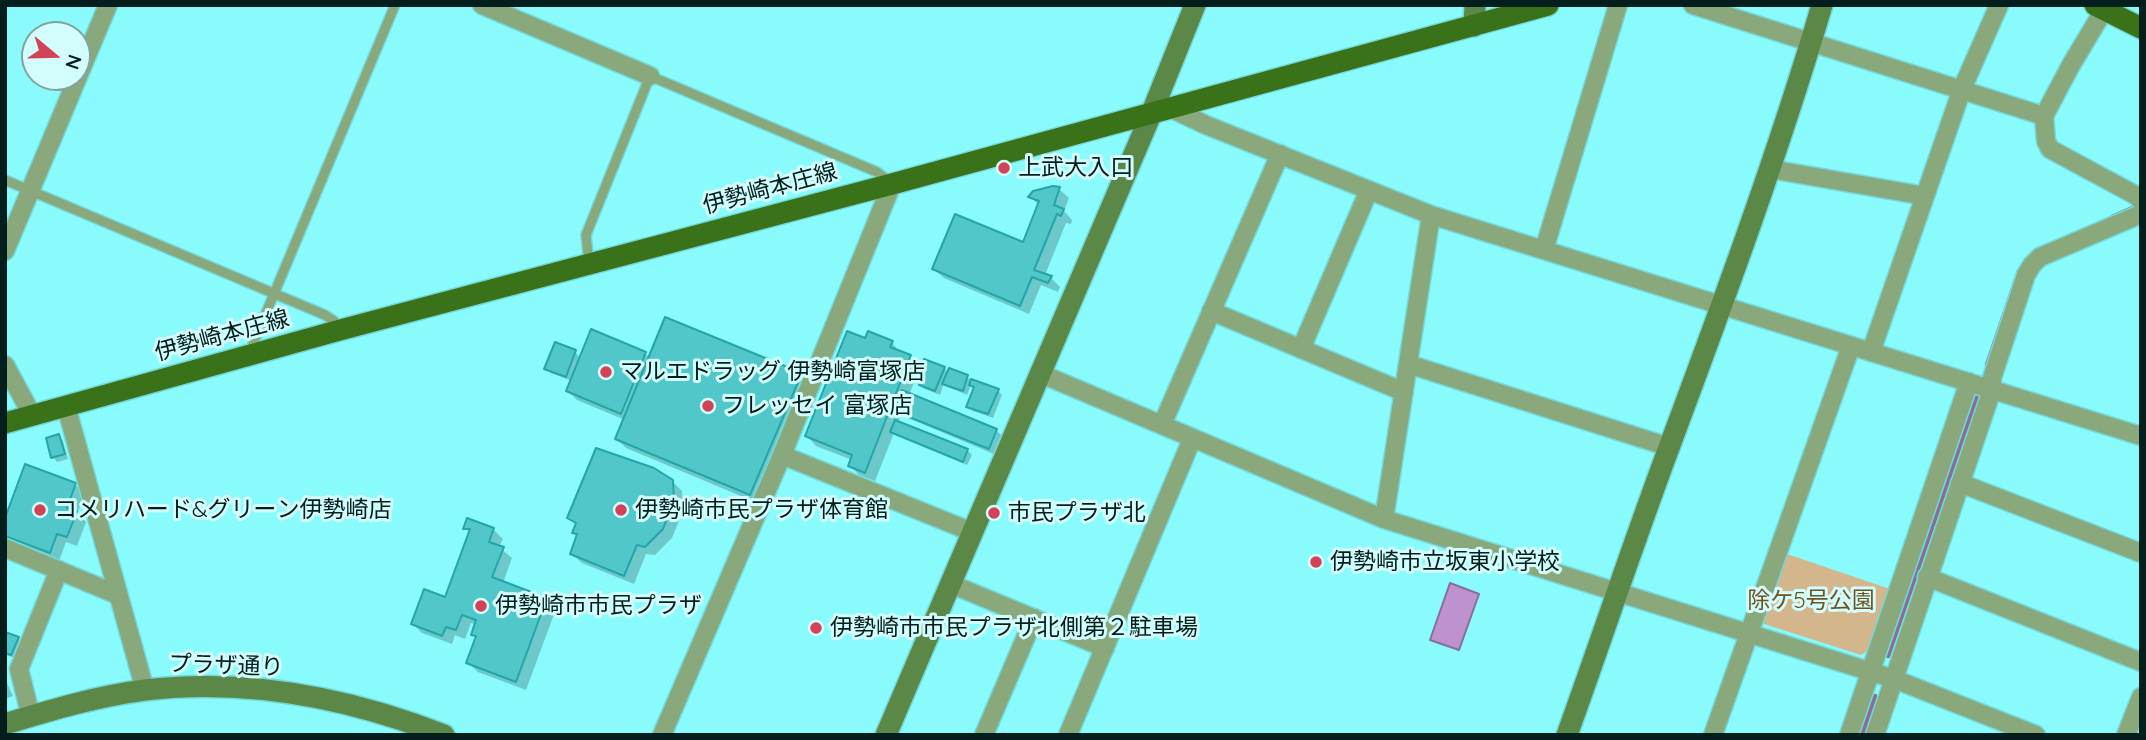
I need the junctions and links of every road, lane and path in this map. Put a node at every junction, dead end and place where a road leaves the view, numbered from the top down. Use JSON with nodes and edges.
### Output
{"nodes":[{"id":1,"x":108,"y":5,"type":"edge"},
{"id":2,"x":395,"y":5,"type":"edge"},
{"id":3,"x":482,"y":5,"type":"edge"},
{"id":4,"x":1195,"y":5,"type":"edge"},
{"id":5,"x":1548,"y":5,"type":"edge"},
{"id":6,"x":1618,"y":5,"type":"edge"},
{"id":7,"x":1693,"y":5,"type":"edge"},
{"id":8,"x":1822,"y":5,"type":"edge"},
{"id":9,"x":1999,"y":5,"type":"edge"},
{"id":10,"x":2099,"y":8,"type":"edge"},
{"id":11,"x":1475,"y":15,"type":"edge"},
{"id":12,"x":2141,"y":28,"type":"edge"},
{"id":13,"x":1810,"y":43,"type":"junction"},
{"id":14,"x":650,"y":76,"type":"junction"},
{"id":15,"x":1962,"y":89,"type":"junction"},
{"id":16,"x":1161,"y":110,"type":"junction"},
{"id":17,"x":2044,"y":116,"type":"junction"},
{"id":18,"x":1280,"y":155,"type":"junction"},
{"id":19,"x":1770,"y":169,"type":"junction"},
{"id":20,"x":5,"y":180,"type":"edge"},
{"id":21,"x":892,"y":184,"type":"junction"},
{"id":22,"x":30,"y":190,"type":"junction"},
{"id":23,"x":1369,"y":190,"type":"junction"},
{"id":24,"x":1924,"y":197,"type":"junction"},
{"id":25,"x":2141,"y":201,"type":"edge"},
{"id":26,"x":2141,"y":214,"type":"edge"},
{"id":27,"x":1432,"y":215,"type":"junction"},
{"id":28,"x":1544,"y":250,"type":"junction"},
{"id":29,"x":5,"y":251,"type":"edge"},
{"id":30,"x":589,"y":264,"type":"junction"},
{"id":31,"x":273,"y":293,"type":"junction"},
{"id":32,"x":1723,"y":307,"type":"junction"},
{"id":33,"x":1211,"y":311,"type":"junction"},
{"id":34,"x":340,"y":330,"type":"junction"},
{"id":35,"x":1851,"y":346,"type":"junction"},
{"id":36,"x":1301,"y":349,"type":"junction"},
{"id":37,"x":1871,"y":352,"type":"junction"},
{"id":38,"x":254,"y":356,"type":"junction"},
{"id":39,"x":1408,"y":364,"type":"junction"},
{"id":40,"x":5,"y":365,"type":"edge"},
{"id":41,"x":1039,"y":373,"type":"junction"},
{"id":42,"x":1969,"y":382,"type":"junction"},
{"id":43,"x":1992,"y":390,"type":"junction"},
{"id":44,"x":1404,"y":392,"type":"junction"},
{"id":45,"x":66,"y":406,"type":"junction"},
{"id":46,"x":32,"y":415,"type":"junction"},
{"id":47,"x":5,"y":423,"type":"edge"},
{"id":48,"x":1161,"y":425,"type":"junction"},
{"id":49,"x":2141,"y":436,"type":"edge"},
{"id":50,"x":1192,"y":439,"type":"junction"},
{"id":51,"x":1669,"y":447,"type":"junction"},
{"id":52,"x":782,"y":454,"type":"junction"},
{"id":53,"x":1959,"y":483,"type":"junction"},
{"id":54,"x":1384,"y":519,"type":"junction"},
{"id":55,"x":972,"y":532,"type":"junction"},
{"id":56,"x":5,"y":548,"type":"edge"},
{"id":57,"x":2141,"y":553,"type":"edge"},
{"id":58,"x":59,"y":570,"type":"junction"},
{"id":59,"x":1927,"y":577,"type":"junction"},
{"id":60,"x":951,"y":584,"type":"junction"},
{"id":61,"x":1618,"y":593,"type":"junction"},
{"id":62,"x":118,"y":595,"type":"junction"},
{"id":63,"x":1034,"y":618,"type":"junction"},
{"id":64,"x":1749,"y":633,"type":"junction"},
{"id":65,"x":1105,"y":648,"type":"junction"},
{"id":66,"x":2141,"y":662,"type":"edge"},
{"id":67,"x":12,"y":666,"type":"edge"},
{"id":68,"x":1871,"y":671,"type":"junction"},
{"id":69,"x":1894,"y":679,"type":"junction"},
{"id":70,"x":145,"y":690,"type":"junction"},
{"id":71,"x":2141,"y":696,"type":"edge"},
{"id":72,"x":31,"y":717,"type":"junction"},
{"id":73,"x":5,"y":724,"type":"edge"},
{"id":74,"x":444,"y":735,"type":"edge"},
{"id":75,"x":662,"y":735,"type":"edge"},
{"id":76,"x":886,"y":735,"type":"edge"},
{"id":77,"x":984,"y":735,"type":"edge"},
{"id":78,"x":1069,"y":735,"type":"edge"},
{"id":79,"x":1567,"y":735,"type":"edge"},
{"id":80,"x":1713,"y":735,"type":"edge"},
{"id":81,"x":1849,"y":735,"type":"edge"},
{"id":82,"x":1875,"y":735,"type":"edge"},
{"id":83,"x":2036,"y":735,"type":"edge"},
{"id":84,"x":2126,"y":735,"type":"edge"}],
"edges":[{"from":1,"to":22,"type":"street"},
{"from":2,"to":31,"type":"lane"},
{"from":3,"to":14,"type":"street"},
{"from":4,"to":16,"type":"street"},
{"from":5,"to":11,"type":"main road","name":"伊勢崎本庄線"},
{"from":6,"to":28,"type":"street"},
{"from":7,"to":13,"type":"street"},
{"from":8,"to":13,"type":"street"},
{"from":9,"to":15,"type":"street"},
{"from":10,"to":12,"type":"main road"},
{"from":10,"to":17,"type":"street"},
{"from":11,"to":16,"type":"main road","name":"伊勢崎本庄線"},
{"from":13,"to":15,"type":"street"},
{"from":13,"to":19,"type":"street"},
{"from":14,"to":21,"type":"lane"},
{"from":14,"to":30,"type":"lane"},
{"from":15,"to":17,"type":"street"},
{"from":15,"to":24,"type":"street"},
{"from":16,"to":18,"type":"street"},
{"from":16,"to":21,"type":"main road","name":"伊勢崎本庄線"},
{"from":16,"to":41,"type":"street"},
{"from":17,"to":25,"type":"street"},
{"from":18,"to":23,"type":"street"},
{"from":18,"to":33,"type":"street"},
{"from":19,"to":24,"type":"street"},
{"from":19,"to":32,"type":"street"},
{"from":20,"to":22,"type":"lane"},
{"from":21,"to":30,"type":"main road","name":"伊勢崎本庄線"},
{"from":21,"to":52,"type":"street"},
{"from":22,"to":29,"type":"street"},
{"from":22,"to":31,"type":"lane"},
{"from":23,"to":27,"type":"street"},
{"from":23,"to":36,"type":"street"},
{"from":24,"to":37,"type":"street"},
{"from":26,"to":43,"type":"street"},
{"from":27,"to":28,"type":"street"},
{"from":27,"to":39,"type":"street"},
{"from":28,"to":32,"type":"street"},
{"from":30,"to":34,"type":"main road","name":"伊勢崎本庄線"},
{"from":31,"to":34,"type":"lane"},
{"from":31,"to":38,"type":"lane"},
{"from":32,"to":35,"type":"street"},
{"from":32,"to":51,"type":"street"},
{"from":33,"to":36,"type":"street"},
{"from":33,"to":48,"type":"street"},
{"from":34,"to":38,"type":"main road","name":"伊勢崎本庄線"},
{"from":35,"to":37,"type":"street"},
{"from":35,"to":64,"type":"street"},
{"from":36,"to":44,"type":"street"},
{"from":37,"to":42,"type":"street"},
{"from":38,"to":45,"type":"main road","name":"伊勢崎本庄線"},
{"from":39,"to":44,"type":"street"},
{"from":39,"to":51,"type":"street"},
{"from":40,"to":46,"type":"street"},
{"from":41,"to":48,"type":"street"},
{"from":41,"to":55,"type":"street"},
{"from":42,"to":43,"type":"street"},
{"from":42,"to":68,"type":"street"},
{"from":43,"to":49,"type":"street"},
{"from":43,"to":53,"type":"street"},
{"from":44,"to":54,"type":"street"},
{"from":45,"to":46,"type":"main road","name":"伊勢崎本庄線"},
{"from":45,"to":62,"type":"street"},
{"from":46,"to":47,"type":"main road","name":"伊勢崎本庄線"},
{"from":48,"to":50,"type":"street"},
{"from":50,"to":54,"type":"street"},
{"from":50,"to":65,"type":"street"},
{"from":51,"to":61,"type":"street"},
{"from":52,"to":55,"type":"street"},
{"from":52,"to":75,"type":"street"},
{"from":53,"to":57,"type":"street"},
{"from":53,"to":59,"type":"street"},
{"from":54,"to":61,"type":"street"},
{"from":55,"to":60,"type":"street"},
{"from":56,"to":58,"type":"street"},
{"from":58,"to":62,"type":"street"},
{"from":58,"to":67,"type":"street"},
{"from":59,"to":66,"type":"street"},
{"from":59,"to":69,"type":"street"},
{"from":60,"to":63,"type":"street"},
{"from":60,"to":76,"type":"street"},
{"from":61,"to":64,"type":"street"},
{"from":61,"to":79,"type":"street"},
{"from":62,"to":70,"type":"street"},
{"from":63,"to":65,"type":"street"},
{"from":63,"to":77,"type":"street"},
{"from":64,"to":68,"type":"street"},
{"from":64,"to":80,"type":"street"},
{"from":65,"to":78,"type":"street"},
{"from":67,"to":72,"type":"street"},
{"from":68,"to":69,"type":"street"},
{"from":68,"to":81,"type":"street"},
{"from":69,"to":82,"type":"street"},
{"from":69,"to":83,"type":"street"},
{"from":70,"to":72,"type":"street","name":"プラザ通り"},
{"from":70,"to":74,"type":"street","name":"プラザ通り"},
{"from":71,"to":84,"type":"street"},
{"from":72,"to":73,"type":"street","name":"プラザ通り"}]}
